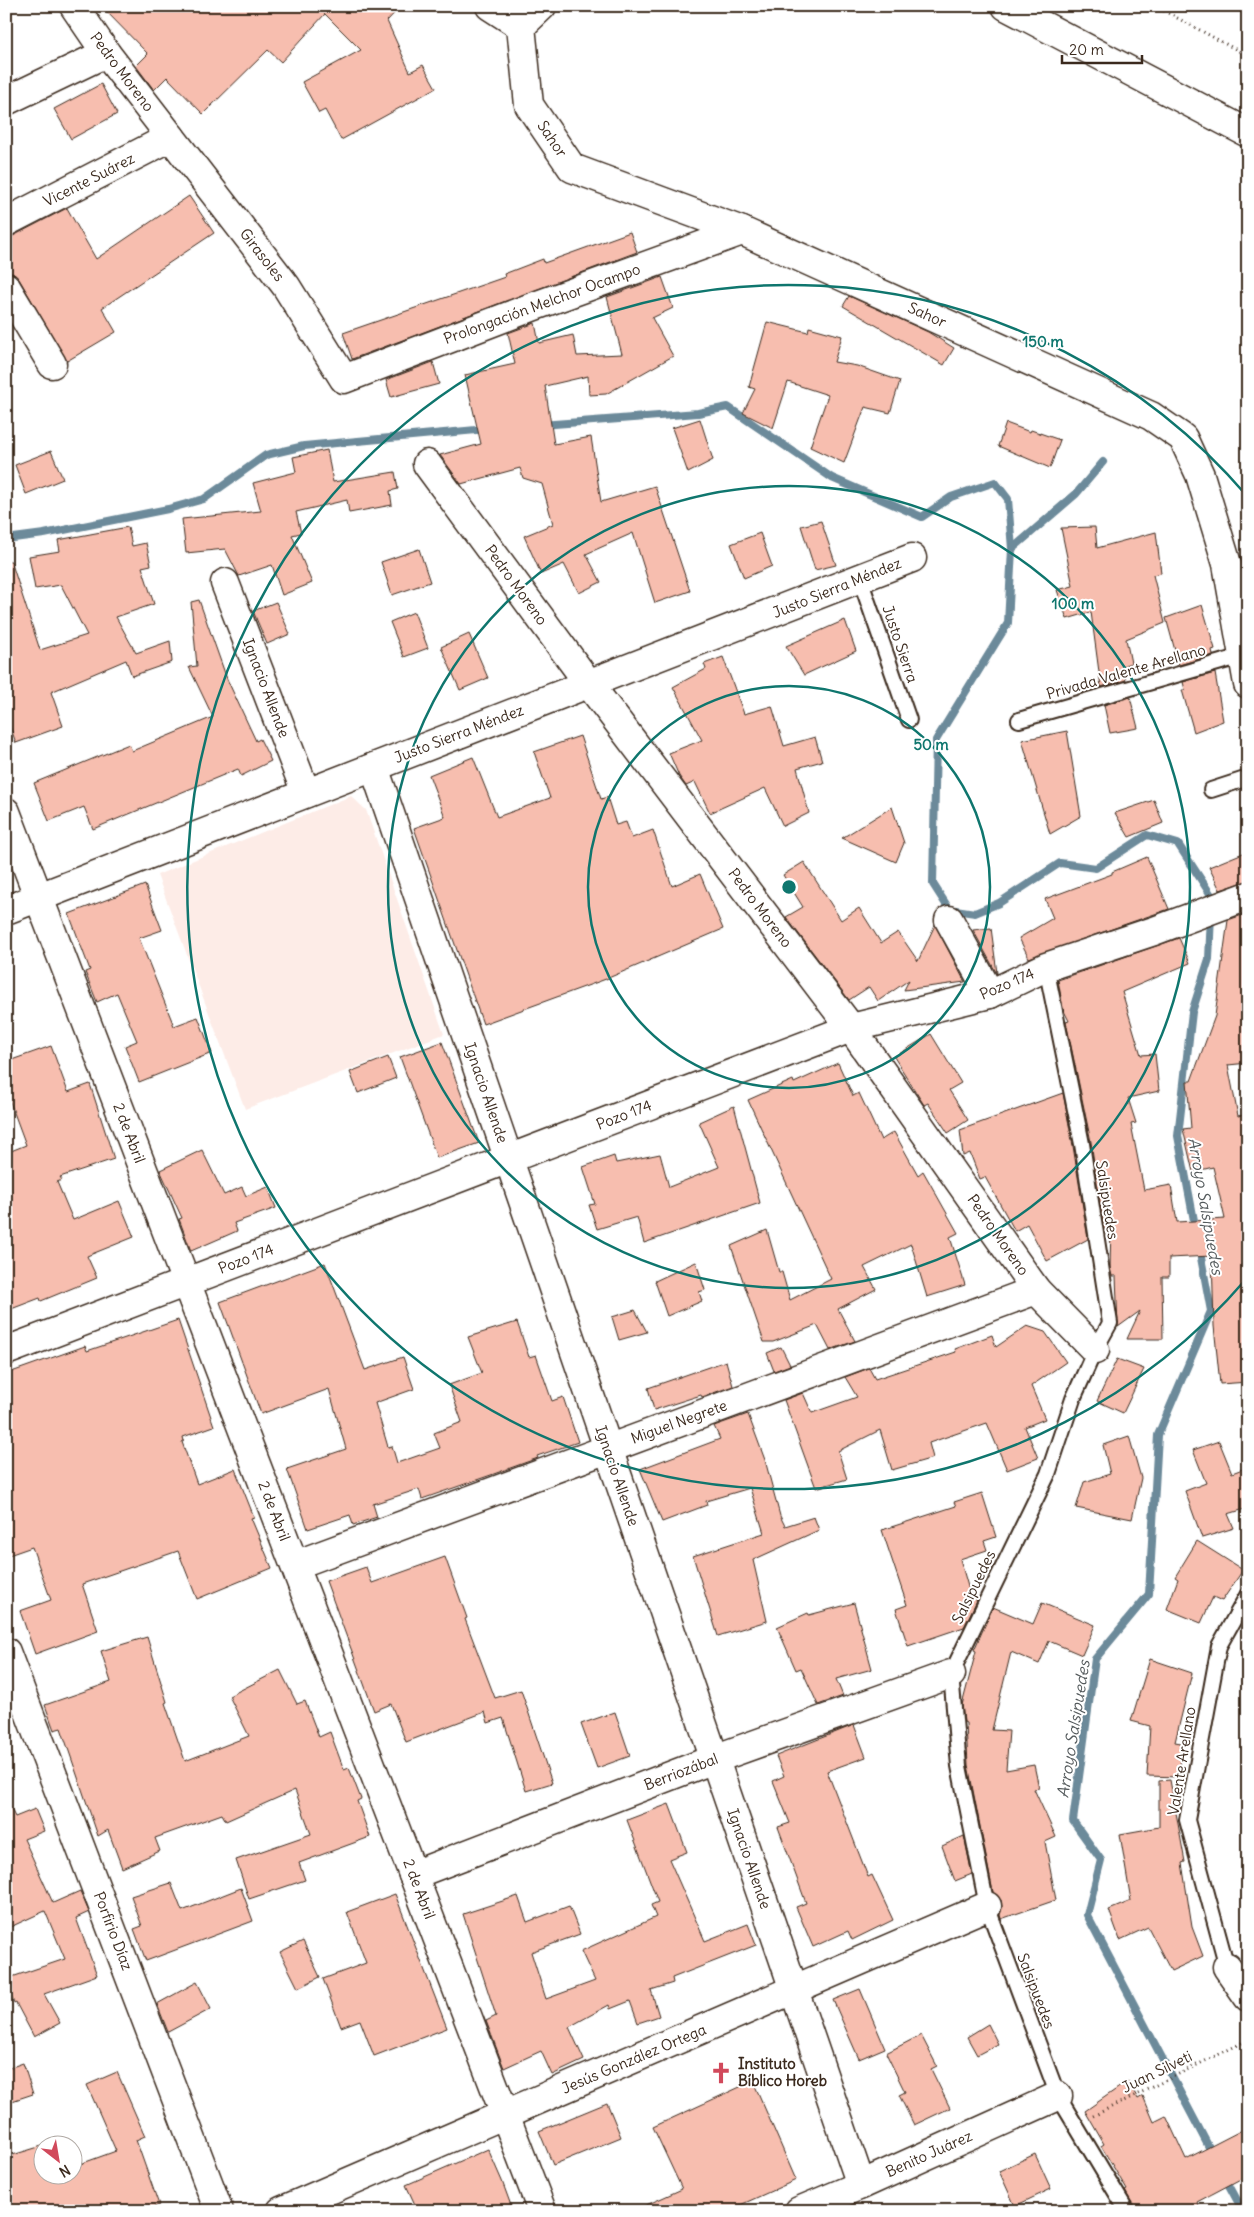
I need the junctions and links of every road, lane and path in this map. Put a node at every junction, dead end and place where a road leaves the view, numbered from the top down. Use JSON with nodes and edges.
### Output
{"nodes":[{"id":1,"x":74,"y":6,"type":"edge"},
{"id":2,"x":490,"y":6,"type":"edge"},
{"id":3,"x":542,"y":6,"type":"edge"},
{"id":4,"x":1006,"y":6,"type":"edge"},
{"id":5,"x":1155,"y":6,"type":"edge"},
{"id":6,"x":521,"y":26,"type":"junction"},
{"id":7,"x":106,"y":53,"type":"junction"},
{"id":8,"x":1248,"y":56,"type":"edge"},
{"id":9,"x":6,"y":101,"type":"edge"},
{"id":10,"x":1248,"y":134,"type":"edge"},
{"id":11,"x":171,"y":137,"type":"junction"},
{"id":12,"x":6,"y":222,"type":"edge"},
{"id":13,"x":742,"y":231,"type":"junction"},
{"id":14,"x":6,"y":287,"type":"edge"},
{"id":15,"x":52,"y":364,"type":"dead end"},
{"id":16,"x":344,"y":379,"type":"joint"},
{"id":17,"x":427,"y":464,"type":"dead end"},
{"id":18,"x":912,"y":558,"type":"dead end"},
{"id":19,"x":860,"y":578,"type":"junction"},
{"id":20,"x":225,"y":583,"type":"dead end"},
{"id":21,"x":1242,"y":656,"type":"junction"},
{"id":22,"x":589,"y":684,"type":"junction"},
{"id":23,"x":1248,"y":684,"type":"edge"},
{"id":24,"x":910,"y":720,"type":"dead end"},
{"id":25,"x":1019,"y":720,"type":"dead end"},
{"id":26,"x":374,"y":767,"type":"junction"},
{"id":27,"x":1248,"y":778,"type":"edge"},
{"id":28,"x":1211,"y":790,"type":"dead end"},
{"id":29,"x":306,"y":793,"type":"junction"},
{"id":30,"x":6,"y":812,"type":"edge"},
{"id":31,"x":38,"y":897,"type":"junction"},
{"id":32,"x":1243,"y":899,"type":"edge"},
{"id":33,"x":6,"y":910,"type":"edge"},
{"id":34,"x":949,"y":920,"type":"dead end"},
{"id":35,"x":1046,"y":967,"type":"junction"},
{"id":36,"x":990,"y":994,"type":"junction"},
{"id":37,"x":851,"y":1028,"type":"junction"},
{"id":38,"x":508,"y":1159,"type":"junction"},
{"id":39,"x":186,"y":1282,"type":"junction"},
{"id":40,"x":1036,"y":1290,"type":"junction"},
{"id":41,"x":1095,"y":1350,"type":"junction"},
{"id":42,"x":6,"y":1351,"type":"edge"},
{"id":43,"x":608,"y":1449,"type":"junction"},
{"id":44,"x":294,"y":1565,"type":"junction"},
{"id":45,"x":1248,"y":1594,"type":"edge"},
{"id":46,"x":6,"y":1652,"type":"edge"},
{"id":47,"x":951,"y":1674,"type":"junction"},
{"id":48,"x":714,"y":1759,"type":"junction"},
{"id":49,"x":413,"y":1875,"type":"junction"},
{"id":50,"x":987,"y":1906,"type":"junction"},
{"id":51,"x":1227,"y":1967,"type":"joint"},
{"id":52,"x":794,"y":1990,"type":"junction"},
{"id":53,"x":1248,"y":1997,"type":"edge"},
{"id":54,"x":1248,"y":2040,"type":"edge"},
{"id":55,"x":1058,"y":2096,"type":"junction"},
{"id":56,"x":505,"y":2114,"type":"junction"},
{"id":57,"x":1076,"y":2125,"type":"junction"},
{"id":58,"x":861,"y":2186,"type":"junction"},
{"id":59,"x":219,"y":2211,"type":"edge"},
{"id":60,"x":281,"y":2211,"type":"edge"},
{"id":61,"x":542,"y":2211,"type":"edge"},
{"id":62,"x":799,"y":2211,"type":"edge"},
{"id":63,"x":1127,"y":2211,"type":"edge"}],
"edges":[{"from":1,"to":7,"type":"street","name":"Pedro Moreno"},
{"from":2,"to":6,"type":"street"},
{"from":3,"to":6,"type":"street"},
{"from":4,"to":10,"type":"street"},
{"from":5,"to":8,"type":"path"},
{"from":6,"to":13,"type":"street","name":"Sahor"},
{"from":7,"to":9,"type":"street"},
{"from":7,"to":11,"type":"street","name":"Pedro Moreno"},
{"from":11,"to":12,"type":"street","name":"Vicente Suárez"},
{"from":11,"to":16,"type":"street","name":"Girasoles"},
{"from":13,"to":16,"type":"street","name":"Prolongación Melchor Ocampo"},
{"from":13,"to":21,"type":"street","name":"Sahor"},
{"from":14,"to":15,"type":"street"},
{"from":17,"to":22,"type":"street","name":"Pedro Moreno"},
{"from":18,"to":19,"type":"street","name":"Justo Sierra Méndez"},
{"from":19,"to":22,"type":"street","name":"Justo Sierra Méndez"},
{"from":19,"to":24,"type":"lane","name":"Justo Sierra"},
{"from":20,"to":29,"type":"street","name":"Ignacio Allende"},
{"from":21,"to":23,"type":"street","name":"Sahor"},
{"from":21,"to":25,"type":"lane","name":"Privada Valente Arellano"},
{"from":22,"to":26,"type":"street","name":"Justo Sierra Méndez"},
{"from":22,"to":37,"type":"street","name":"Pedro Moreno"},
{"from":26,"to":29,"type":"street","name":"Justo Sierra Méndez"},
{"from":26,"to":38,"type":"street","name":"Ignacio Allende"},
{"from":27,"to":28,"type":"lane"},
{"from":29,"to":31,"type":"street","name":"Justo Sierra Méndez"},
{"from":30,"to":31,"type":"street","name":"2 de Abril"},
{"from":31,"to":33,"type":"street","name":"Justo Sierra Méndez"},
{"from":31,"to":39,"type":"street","name":"2 de Abril"},
{"from":32,"to":35,"type":"street","name":"Pozo 174"},
{"from":34,"to":36,"type":"street"},
{"from":35,"to":36,"type":"street","name":"Pozo 174"},
{"from":35,"to":41,"type":"lane","name":"Salsipuedes"},
{"from":36,"to":37,"type":"street","name":"Pozo 174"},
{"from":37,"to":38,"type":"street","name":"Pozo 174"},
{"from":37,"to":40,"type":"street","name":"Pedro Moreno"},
{"from":38,"to":39,"type":"street","name":"Pozo 174"},
{"from":38,"to":43,"type":"street","name":"Ignacio Allende"},
{"from":39,"to":42,"type":"street","name":"Pozo 174"},
{"from":39,"to":44,"type":"street","name":"2 de Abril"},
{"from":40,"to":41,"type":"street","name":"Pedro Moreno"},
{"from":40,"to":43,"type":"street","name":"Miguel Negrete"},
{"from":41,"to":47,"type":"lane","name":"Salsipuedes"},
{"from":43,"to":44,"type":"street","name":"Miguel Negrete"},
{"from":43,"to":48,"type":"street","name":"Ignacio Allende"},
{"from":44,"to":49,"type":"street","name":"2 de Abril"},
{"from":45,"to":51,"type":"lane","name":"Valente Arellano"},
{"from":46,"to":59,"type":"street","name":"Porfirio Díaz"},
{"from":47,"to":48,"type":"street","name":"Berriozábal"},
{"from":47,"to":50,"type":"lane","name":"Salsipuedes"},
{"from":48,"to":49,"type":"street","name":"Berriozábal"},
{"from":48,"to":52,"type":"street","name":"Ignacio Allende"},
{"from":49,"to":56,"type":"street","name":"2 de Abril"},
{"from":50,"to":52,"type":"street","name":"Jesús González Ortega"},
{"from":50,"to":55,"type":"lane","name":"Salsipuedes"},
{"from":51,"to":53,"type":"street"},
{"from":52,"to":56,"type":"street","name":"Jesús González Ortega"},
{"from":52,"to":58,"type":"street","name":"Ignacio Allende"},
{"from":54,"to":57,"type":"path","name":"Juan Silveti"},
{"from":55,"to":57,"type":"lane","name":"Salsipuedes"},
{"from":55,"to":58,"type":"street","name":"Benito Juárez"},
{"from":56,"to":60,"type":"street","name":"Jesús González Ortega"},
{"from":56,"to":61,"type":"street","name":"2 de Abril"},
{"from":57,"to":63,"type":"lane","name":"Salsipuedes"},
{"from":58,"to":62,"type":"street","name":"Benito Juárez"}]}
